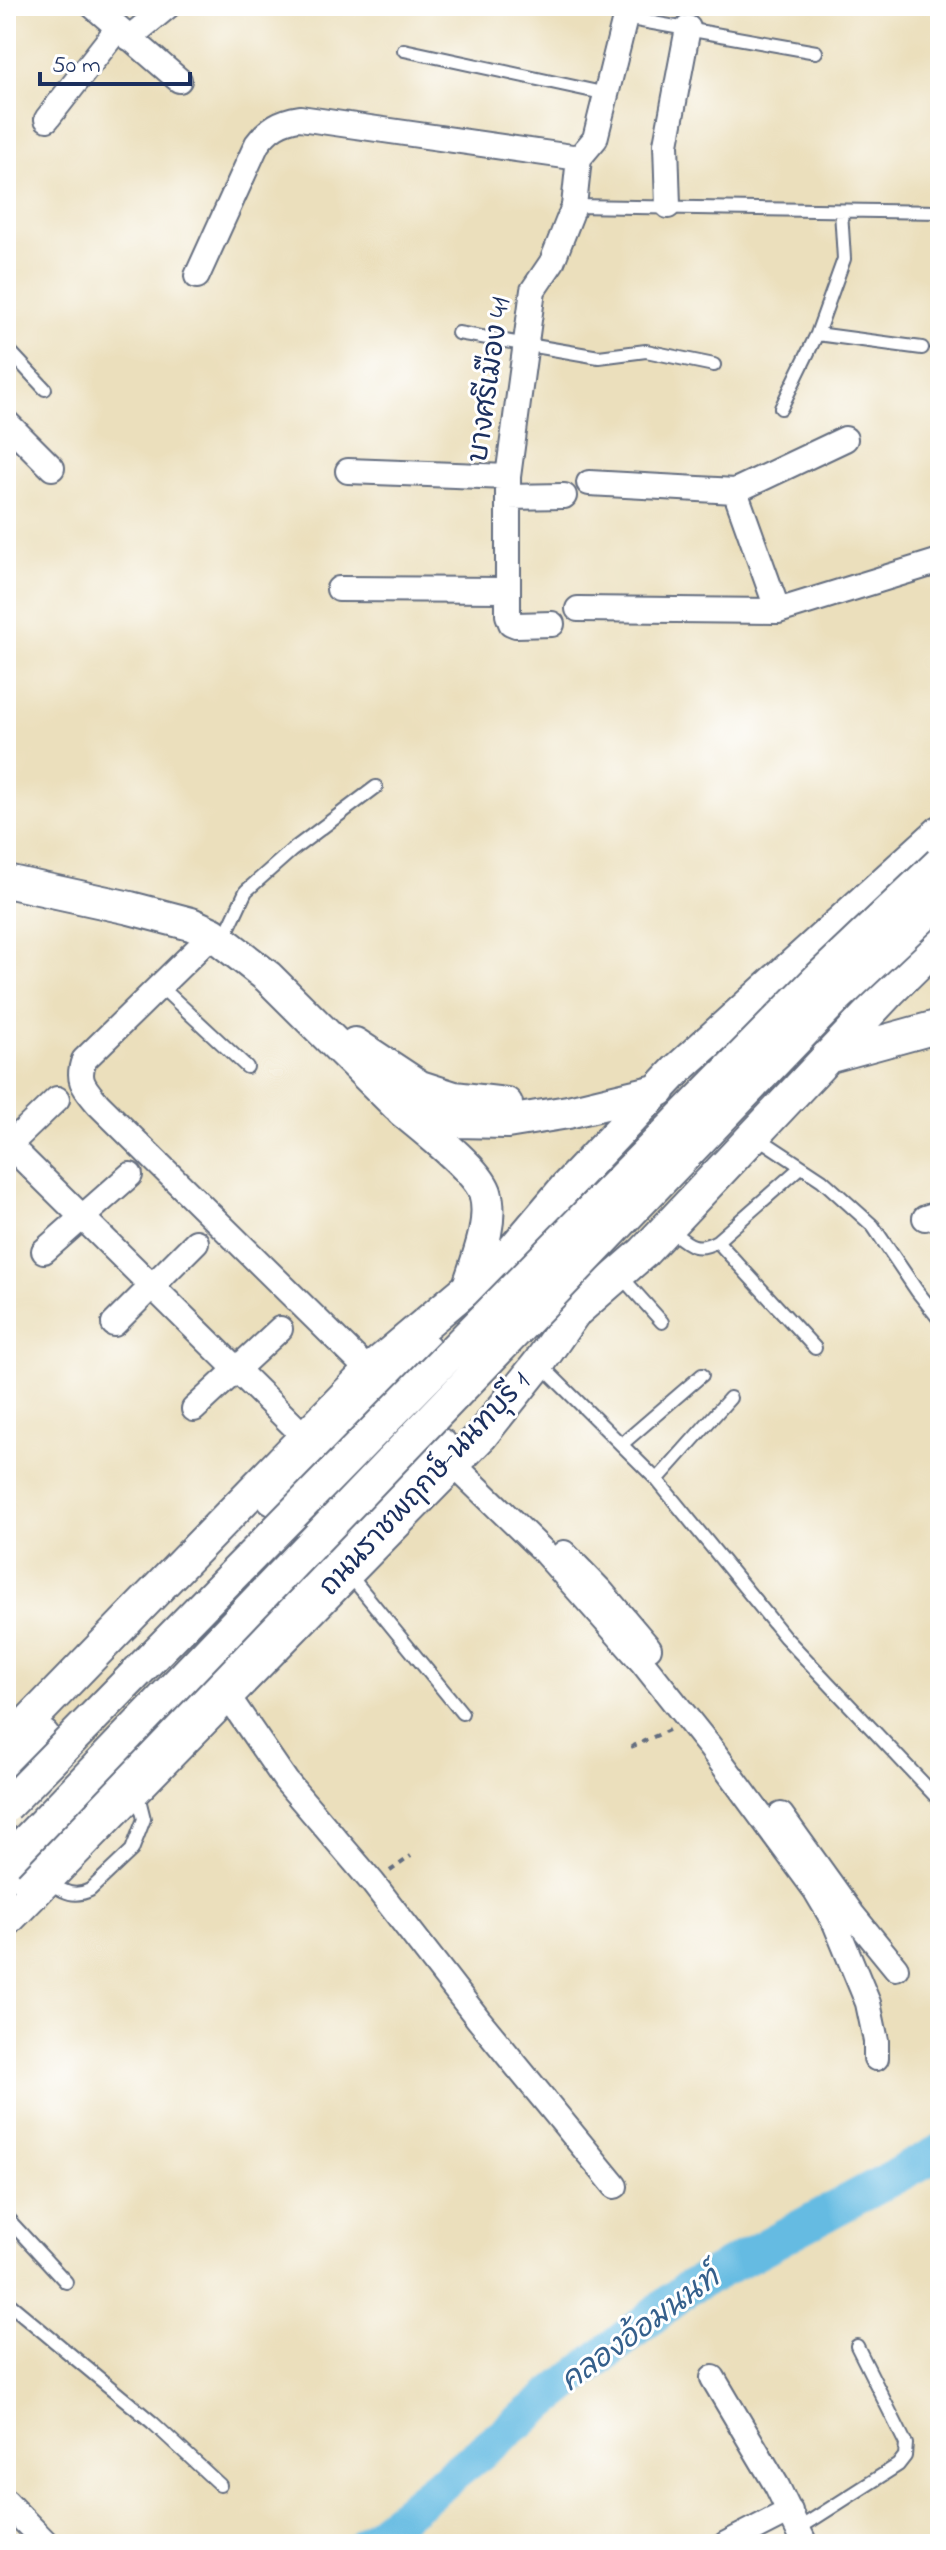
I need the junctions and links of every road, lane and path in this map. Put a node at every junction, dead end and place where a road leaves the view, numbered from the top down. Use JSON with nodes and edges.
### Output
{"nodes":[{"id":1,"x":93,"y":6,"type":"edge"},
{"id":2,"x":168,"y":6,"type":"edge"},
{"id":3,"x":627,"y":12,"type":"edge"},
{"id":4,"x":688,"y":28,"type":"junction"},
{"id":5,"x":124,"y":33,"type":"junction"},
{"id":6,"x":404,"y":50,"type":"dead end"},
{"id":7,"x":816,"y":52,"type":"dead end"},
{"id":8,"x":179,"y":80,"type":"dead end"},
{"id":9,"x":607,"y":94,"type":"junction"},
{"id":10,"x":47,"y":119,"type":"dead end"},
{"id":11,"x":579,"y":158,"type":"junction"},
{"id":12,"x":574,"y":206,"type":"junction"},
{"id":13,"x":668,"y":206,"type":"junction"},
{"id":14,"x":841,"y":211,"type":"junction"},
{"id":15,"x":940,"y":212,"type":"edge"},
{"id":16,"x":197,"y":276,"type":"dead end"},
{"id":17,"x":458,"y":333,"type":"dead end"},
{"id":18,"x":817,"y":334,"type":"junction"},
{"id":19,"x":525,"y":345,"type":"junction"},
{"id":20,"x":6,"y":347,"type":"edge"},
{"id":21,"x":922,"y":348,"type":"dead end"},
{"id":22,"x":714,"y":365,"type":"dead end"},
{"id":23,"x":45,"y":389,"type":"dead end"},
{"id":24,"x":781,"y":408,"type":"dead end"},
{"id":25,"x":6,"y":422,"type":"edge"},
{"id":26,"x":845,"y":439,"type":"dead end"},
{"id":27,"x":52,"y":468,"type":"dead end"},
{"id":28,"x":348,"y":471,"type":"dead end"},
{"id":29,"x":589,"y":483,"type":"dead end"},
{"id":30,"x":508,"y":487,"type":"junction"},
{"id":31,"x":735,"y":491,"type":"junction"},
{"id":32,"x":564,"y":496,"type":"dead end"},
{"id":33,"x":940,"y":561,"type":"edge"},
{"id":34,"x":339,"y":589,"type":"dead end"},
{"id":35,"x":506,"y":590,"type":"junction"},
{"id":36,"x":578,"y":609,"type":"dead end"},
{"id":37,"x":778,"y":611,"type":"junction"},
{"id":38,"x":552,"y":624,"type":"dead end"},
{"id":39,"x":376,"y":787,"type":"dead end"},
{"id":40,"x":940,"y":832,"type":"edge"},
{"id":41,"x":940,"y":863,"type":"edge"},
{"id":42,"x":6,"y":881,"type":"edge"},
{"id":43,"x":940,"y":900,"type":"edge"},
{"id":44,"x":218,"y":937,"type":"junction"},
{"id":45,"x":819,"y":940,"type":"junction"},
{"id":46,"x":940,"y":942,"type":"edge"},
{"id":47,"x":160,"y":986,"type":"junction"},
{"id":48,"x":877,"y":1005,"type":"junction"},
{"id":49,"x":305,"y":1012,"type":"junction"},
{"id":50,"x":940,"y":1025,"type":"edge"},
{"id":51,"x":837,"y":1047,"type":"junction"},
{"id":52,"x":247,"y":1067,"type":"dead end"},
{"id":53,"x":677,"y":1081,"type":"junction"},
{"id":54,"x":57,"y":1099,"type":"dead end"},
{"id":55,"x":398,"y":1106,"type":"junction"},
{"id":56,"x":568,"y":1112,"type":"junction"},
{"id":57,"x":754,"y":1135,"type":"junction"},
{"id":58,"x":8,"y":1147,"type":"edge"},
{"id":59,"x":801,"y":1167,"type":"junction"},
{"id":60,"x":583,"y":1169,"type":"junction"},
{"id":61,"x":130,"y":1175,"type":"dead end"},
{"id":62,"x":82,"y":1217,"type":"junction"},
{"id":63,"x":662,"y":1226,"type":"junction"},
{"id":64,"x":717,"y":1241,"type":"junction"},
{"id":65,"x":196,"y":1242,"type":"dead end"},
{"id":66,"x":44,"y":1251,"type":"dead end"},
{"id":67,"x":512,"y":1251,"type":"junction"},
{"id":68,"x":619,"y":1274,"type":"junction"},
{"id":69,"x":152,"y":1286,"type":"junction"},
{"id":70,"x":468,"y":1289,"type":"junction"},
{"id":71,"x":574,"y":1313,"type":"junction"},
{"id":72,"x":940,"y":1320,"type":"edge"},
{"id":73,"x":662,"y":1322,"type":"dead end"},
{"id":74,"x":114,"y":1324,"type":"dead end"},
{"id":75,"x":280,"y":1329,"type":"dead end"},
{"id":76,"x":815,"y":1348,"type":"dead end"},
{"id":77,"x":539,"y":1363,"type":"junction"},
{"id":78,"x":236,"y":1369,"type":"junction"},
{"id":79,"x":369,"y":1371,"type":"junction"},
{"id":80,"x":702,"y":1375,"type":"dead end"},
{"id":81,"x":730,"y":1398,"type":"dead end"},
{"id":82,"x":194,"y":1409,"type":"dead end"},
{"id":83,"x":304,"y":1436,"type":"junction"},
{"id":84,"x":622,"y":1444,"type":"junction"},
{"id":85,"x":459,"y":1458,"type":"junction"},
{"id":86,"x":657,"y":1480,"type":"junction"},
{"id":87,"x":336,"y":1566,"type":"junction"},
{"id":88,"x":227,"y":1695,"type":"junction"},
{"id":89,"x":462,"y":1713,"type":"dead end"},
{"id":90,"x":690,"y":1721,"type":"junction"},
{"id":91,"x":6,"y":1745,"type":"edge"},
{"id":92,"x":631,"y":1747,"type":"dead end"},
{"id":93,"x":6,"y":1774,"type":"edge"},
{"id":94,"x":940,"y":1801,"type":"edge"},
{"id":95,"x":6,"y":1806,"type":"edge"},
{"id":96,"x":6,"y":1862,"type":"edge"},
{"id":97,"x":6,"y":1889,"type":"edge"},
{"id":98,"x":6,"y":1921,"type":"edge"},
{"id":99,"x":896,"y":1968,"type":"dead end"},
{"id":100,"x":876,"y":2058,"type":"dead end"},
{"id":101,"x":615,"y":2186,"type":"dead end"},
{"id":102,"x":6,"y":2217,"type":"edge"},
{"id":103,"x":66,"y":2282,"type":"dead end"},
{"id":104,"x":6,"y":2301,"type":"edge"},
{"id":105,"x":857,"y":2346,"type":"dead end"},
{"id":106,"x":713,"y":2378,"type":"dead end"},
{"id":107,"x":220,"y":2485,"type":"dead end"},
{"id":108,"x":6,"y":2502,"type":"edge"},
{"id":109,"x":797,"y":2528,"type":"edge"},
{"id":110,"x":47,"y":2544,"type":"edge"},
{"id":111,"x":726,"y":2544,"type":"edge"}],
"edges":[{"from":1,"to":5,"type":"street"},
{"from":2,"to":5,"type":"street"},
{"from":3,"to":4,"type":"lane"},
{"from":3,"to":9,"type":"street","name":"บางศรีเมือง 41"},
{"from":4,"to":7,"type":"lane"},
{"from":4,"to":13,"type":"street"},
{"from":5,"to":8,"type":"street"},
{"from":5,"to":10,"type":"street"},
{"from":6,"to":9,"type":"lane"},
{"from":9,"to":11,"type":"street","name":"บางศรีเมือง 41"},
{"from":11,"to":12,"type":"street","name":"บางศรีเมือง 41"},
{"from":11,"to":16,"type":"street"},
{"from":12,"to":13,"type":"lane"},
{"from":12,"to":19,"type":"street","name":"บางศรีเมือง 41"},
{"from":13,"to":14,"type":"lane"},
{"from":14,"to":15,"type":"lane"},
{"from":14,"to":18,"type":"lane"},
{"from":17,"to":19,"type":"lane"},
{"from":18,"to":21,"type":"lane"},
{"from":18,"to":24,"type":"lane"},
{"from":19,"to":22,"type":"lane"},
{"from":19,"to":30,"type":"street","name":"บางศรีเมือง 41"},
{"from":20,"to":23,"type":"lane"},
{"from":25,"to":27,"type":"street"},
{"from":26,"to":31,"type":"street"},
{"from":28,"to":30,"type":"street"},
{"from":29,"to":31,"type":"street"},
{"from":30,"to":32,"type":"street"},
{"from":30,"to":35,"type":"street","name":"บางศรีเมือง 41"},
{"from":31,"to":37,"type":"street"},
{"from":33,"to":37,"type":"street"},
{"from":34,"to":35,"type":"street"},
{"from":35,"to":38,"type":"street","name":"บางศรีเมือง 41"},
{"from":36,"to":37,"type":"street"},
{"from":39,"to":44,"type":"lane"},
{"from":40,"to":45,"type":"street"},
{"from":41,"to":95,"type":"street","bridge":true},
{"from":42,"to":44,"type":"street"},
{"from":43,"to":96,"type":"street","name":"ถนนราชพฤกษ์-นนทบุรี 1","bridge":true},
{"from":44,"to":47,"type":"street"},
{"from":44,"to":49,"type":"street"},
{"from":45,"to":48,"type":"street"},
{"from":45,"to":53,"type":"street"},
{"from":46,"to":48,"type":"street","name":"ถนนราชพฤกษ์-นนทบุรี 1"},
{"from":47,"to":52,"type":"lane"},
{"from":47,"to":79,"type":"street"},
{"from":48,"to":51,"type":"street","name":"ถนนราชพฤกษ์-นนทบุรี 1"},
{"from":49,"to":53,"type":"street"},
{"from":49,"to":55,"type":"street"},
{"from":50,"to":51,"type":"street"},
{"from":51,"to":53,"type":"street"},
{"from":51,"to":57,"type":"street","name":"ถนนราชพฤกษ์-นนทบุรี 1"},
{"from":53,"to":56,"type":"street"},
{"from":53,"to":60,"type":"street"},
{"from":53,"to":63,"type":"street"},
{"from":54,"to":58,"type":"street"},
{"from":55,"to":56,"type":"street"},
{"from":55,"to":70,"type":"street"},
{"from":56,"to":60,"type":"street"},
{"from":57,"to":59,"type":"lane"},
{"from":57,"to":63,"type":"street","name":"ถนนราชพฤกษ์-นนทบุรี 1"},
{"from":58,"to":62,"type":"street"},
{"from":59,"to":64,"type":"lane"},
{"from":59,"to":72,"type":"lane"},
{"from":60,"to":63,"type":"street"},
{"from":60,"to":67,"type":"street"},
{"from":61,"to":62,"type":"street"},
{"from":62,"to":66,"type":"street"},
{"from":62,"to":69,"type":"street"},
{"from":63,"to":64,"type":"lane"},
{"from":63,"to":68,"type":"street","name":"ถนนราชพฤกษ์-นนทบุรี 1"},
{"from":64,"to":76,"type":"lane"},
{"from":65,"to":69,"type":"street"},
{"from":67,"to":70,"type":"street"},
{"from":67,"to":93,"type":"street"},
{"from":68,"to":71,"type":"street","name":"ถนนราชพฤกษ์-นนทบุรี 1"},
{"from":68,"to":73,"type":"lane"},
{"from":69,"to":74,"type":"street"},
{"from":69,"to":78,"type":"street"},
{"from":70,"to":79,"type":"street"},
{"from":71,"to":77,"type":"street","name":"ถนนราชพฤกษ์-นนทบุรี 1"},
{"from":71,"to":87,"type":"street"},
{"from":75,"to":78,"type":"street"},
{"from":77,"to":84,"type":"lane"},
{"from":77,"to":85,"type":"street","name":"ถนนราชพฤกษ์-นนทบุรี 1"},
{"from":78,"to":82,"type":"street"},
{"from":78,"to":83,"type":"street"},
{"from":79,"to":83,"type":"street"},
{"from":80,"to":84,"type":"lane"},
{"from":81,"to":86,"type":"lane"},
{"from":83,"to":91,"type":"street"},
{"from":84,"to":86,"type":"lane"},
{"from":85,"to":87,"type":"street","name":"ถนนราชพฤกษ์-นนทบุรี 1"},
{"from":85,"to":90,"type":"street"},
{"from":85,"to":99,"type":"street"},
{"from":86,"to":94,"type":"lane"},
{"from":87,"to":88,"type":"street","name":"ถนนราชพฤกษ์-นนทบุรี 1"},
{"from":87,"to":89,"type":"lane"},
{"from":87,"to":97,"type":"street"},
{"from":88,"to":98,"type":"street","name":"ถนนราชพฤกษ์-นนทบุรี 1"},
{"from":88,"to":101,"type":"street"},
{"from":90,"to":92,"type":"path"},
{"from":90,"to":100,"type":"street"},
{"from":102,"to":103,"type":"lane"},
{"from":104,"to":107,"type":"lane"},
{"from":105,"to":109,"type":"lane"},
{"from":106,"to":109,"type":"street"},
{"from":108,"to":110,"type":"street"},
{"from":109,"to":111,"type":"street"}]}
